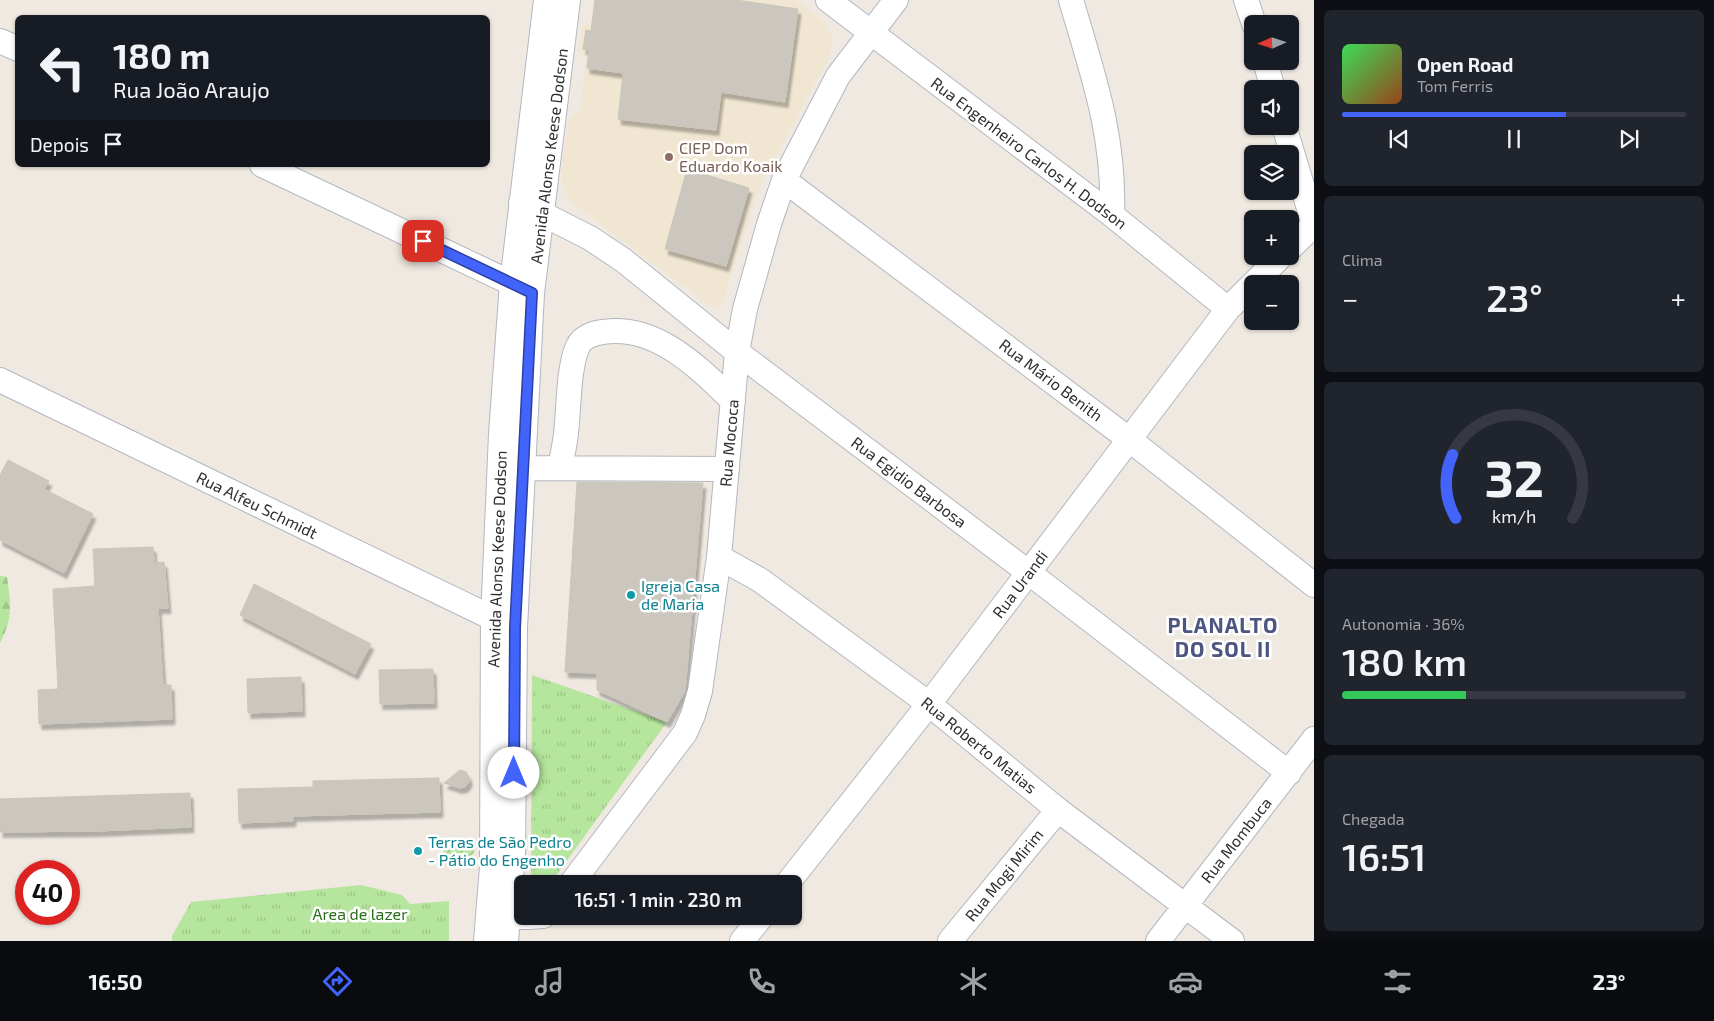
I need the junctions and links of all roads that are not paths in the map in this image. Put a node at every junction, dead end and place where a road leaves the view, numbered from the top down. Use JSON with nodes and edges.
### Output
{"nodes":[{"id":1,"x":546,"y":0,"type":"edge"},
{"id":2,"x":568,"y":0,"type":"edge"},
{"id":3,"x":828,"y":0,"type":"edge"},
{"id":4,"x":896,"y":0,"type":"edge"},
{"id":5,"x":1071,"y":0,"type":"edge"},
{"id":6,"x":1246,"y":0,"type":"edge"},
{"id":7,"x":1251,"y":15,"type":"edge"},
{"id":8,"x":870,"y":32,"type":"junction"},
{"id":9,"x":0,"y":41,"type":"edge"},
{"id":10,"x":15,"y":48,"type":"edge"},
{"id":11,"x":1287,"y":135,"type":"edge"},
{"id":12,"x":266,"y":167,"type":"edge"},
{"id":13,"x":784,"y":180,"type":"junction"},
{"id":14,"x":531,"y":208,"type":"junction"},
{"id":15,"x":1112,"y":215,"type":"junction"},
{"id":16,"x":1314,"y":225,"type":"edge"},
{"id":17,"x":1299,"y":239,"type":"edge"},
{"id":18,"x":1273,"y":265,"type":"edge"},
{"id":19,"x":1262,"y":275,"type":"edge"},
{"id":20,"x":522,"y":288,"type":"junction"},
{"id":21,"x":1244,"y":293,"type":"edge"},
{"id":22,"x":1228,"y":308,"type":"junction"},
{"id":23,"x":737,"y":352,"type":"junction"},
{"id":24,"x":0,"y":380,"type":"edge"},
{"id":25,"x":733,"y":401,"type":"junction"},
{"id":26,"x":1130,"y":440,"type":"junction"},
{"id":27,"x":560,"y":467,"type":"junction"},
{"id":28,"x":523,"y":468,"type":"junction"},
{"id":29,"x":727,"y":469,"type":"junction"},
{"id":30,"x":719,"y":557,"type":"junction"},
{"id":31,"x":1028,"y":572,"type":"junction"},
{"id":32,"x":1314,"y":585,"type":"edge"},
{"id":33,"x":493,"y":620,"type":"junction"},
{"id":34,"x":515,"y":628,"type":"junction"},
{"id":35,"x":929,"y":704,"type":"junction"},
{"id":36,"x":1314,"y":739,"type":"edge"},
{"id":37,"x":1289,"y":773,"type":"junction"},
{"id":38,"x":1058,"y":810,"type":"junction"},
{"id":39,"x":578,"y":875,"type":"edge"},
{"id":40,"x":794,"y":875,"type":"edge"},
{"id":41,"x":1186,"y":905,"type":"junction"},
{"id":42,"x":510,"y":915,"type":"junction"},
{"id":43,"x":514,"y":915,"type":"edge"},
{"id":44,"x":755,"y":925,"type":"edge"},
{"id":45,"x":486,"y":941,"type":"edge"},
{"id":46,"x":506,"y":941,"type":"edge"},
{"id":47,"x":742,"y":941,"type":"edge"},
{"id":48,"x":950,"y":941,"type":"edge"},
{"id":49,"x":1158,"y":941,"type":"edge"},
{"id":50,"x":1232,"y":941,"type":"edge"}],
"edges":[{"from":1,"to":14,"type":"street","name":"Avenida Alonso Keese Dodson"},
{"from":2,"to":14,"type":"street","name":"Avenida Alonso Keese Dodson"},
{"from":3,"to":8,"type":"street","name":"Rua Engenheiro Carlos H. Dodson"},
{"from":4,"to":8,"type":"street","name":"Rua Mococa"},
{"from":5,"to":15,"type":"street"},
{"from":6,"to":7,"type":"street"},
{"from":8,"to":13,"type":"street","name":"Rua Mococa"},
{"from":8,"to":15,"type":"street","name":"Rua Engenheiro Carlos H. Dodson"},
{"from":9,"to":10,"type":"street"},
{"from":11,"to":16,"type":"street"},
{"from":12,"to":20,"type":"street"},
{"from":13,"to":23,"type":"street","name":"Rua Mococa"},
{"from":13,"to":26,"type":"street","name":"Rua Mário Benith"},
{"from":14,"to":20,"type":"street","name":"Avenida Alonso Keese Dodson"},
{"from":14,"to":23,"type":"street","name":"Rua Egidio Barbosa"},
{"from":15,"to":22,"type":"street","name":"Rua Engenheiro Carlos H. Dodson"},
{"from":16,"to":17,"type":"street"},
{"from":18,"to":19,"type":"street","name":"Rua Urandi"},
{"from":20,"to":28,"type":"street","name":"Avenida Alonso Keese Dodson"},
{"from":20,"to":33,"type":"street","name":"Avenida Alonso Keese Dodson"},
{"from":21,"to":22,"type":"street","name":"Rua Urandi"},
{"from":22,"to":26,"type":"street","name":"Rua Urandi"},
{"from":23,"to":25,"type":"street","name":"Rua Mococa"},
{"from":23,"to":31,"type":"street","name":"Rua Egidio Barbosa"},
{"from":24,"to":33,"type":"street","name":"Rua Alfeu Schmidt"},
{"from":25,"to":27,"type":"street"},
{"from":25,"to":29,"type":"street","name":"Rua Mococa"},
{"from":26,"to":31,"type":"street","name":"Rua Urandi"},
{"from":26,"to":32,"type":"street","name":"Rua Mário Benith"},
{"from":27,"to":28,"type":"street"},
{"from":27,"to":29,"type":"street"},
{"from":28,"to":34,"type":"street","name":"Avenida Alonso Keese Dodson"},
{"from":29,"to":30,"type":"street","name":"Rua Mococa"},
{"from":30,"to":35,"type":"street","name":"Rua Roberto Matias"},
{"from":30,"to":39,"type":"street","name":"Rua Mococa"},
{"from":31,"to":35,"type":"street","name":"Rua Urandi"},
{"from":31,"to":37,"type":"street","name":"Rua Egidio Barbosa"},
{"from":33,"to":34,"type":"street","name":"Rua Alfeu Schmidt"},
{"from":33,"to":45,"type":"street","name":"Avenida Alonso Keese Dodson"},
{"from":34,"to":42,"type":"street","name":"Avenida Alonso Keese Dodson"},
{"from":35,"to":38,"type":"street","name":"Rua Roberto Matias"},
{"from":35,"to":40,"type":"street","name":"Rua Urandi"},
{"from":36,"to":37,"type":"street","name":"Rua Mombuca"},
{"from":37,"to":41,"type":"street","name":"Rua Mombuca"},
{"from":38,"to":41,"type":"street","name":"Rua Roberto Matias"},
{"from":38,"to":48,"type":"street","name":"Rua Mogi Mirim"},
{"from":41,"to":49,"type":"street","name":"Rua Mombuca"},
{"from":41,"to":50,"type":"street","name":"Rua Roberto Matias"},
{"from":42,"to":43,"type":"street"},
{"from":42,"to":46,"type":"street","name":"Avenida Alonso Keese Dodson"},
{"from":44,"to":47,"type":"street"}]}
